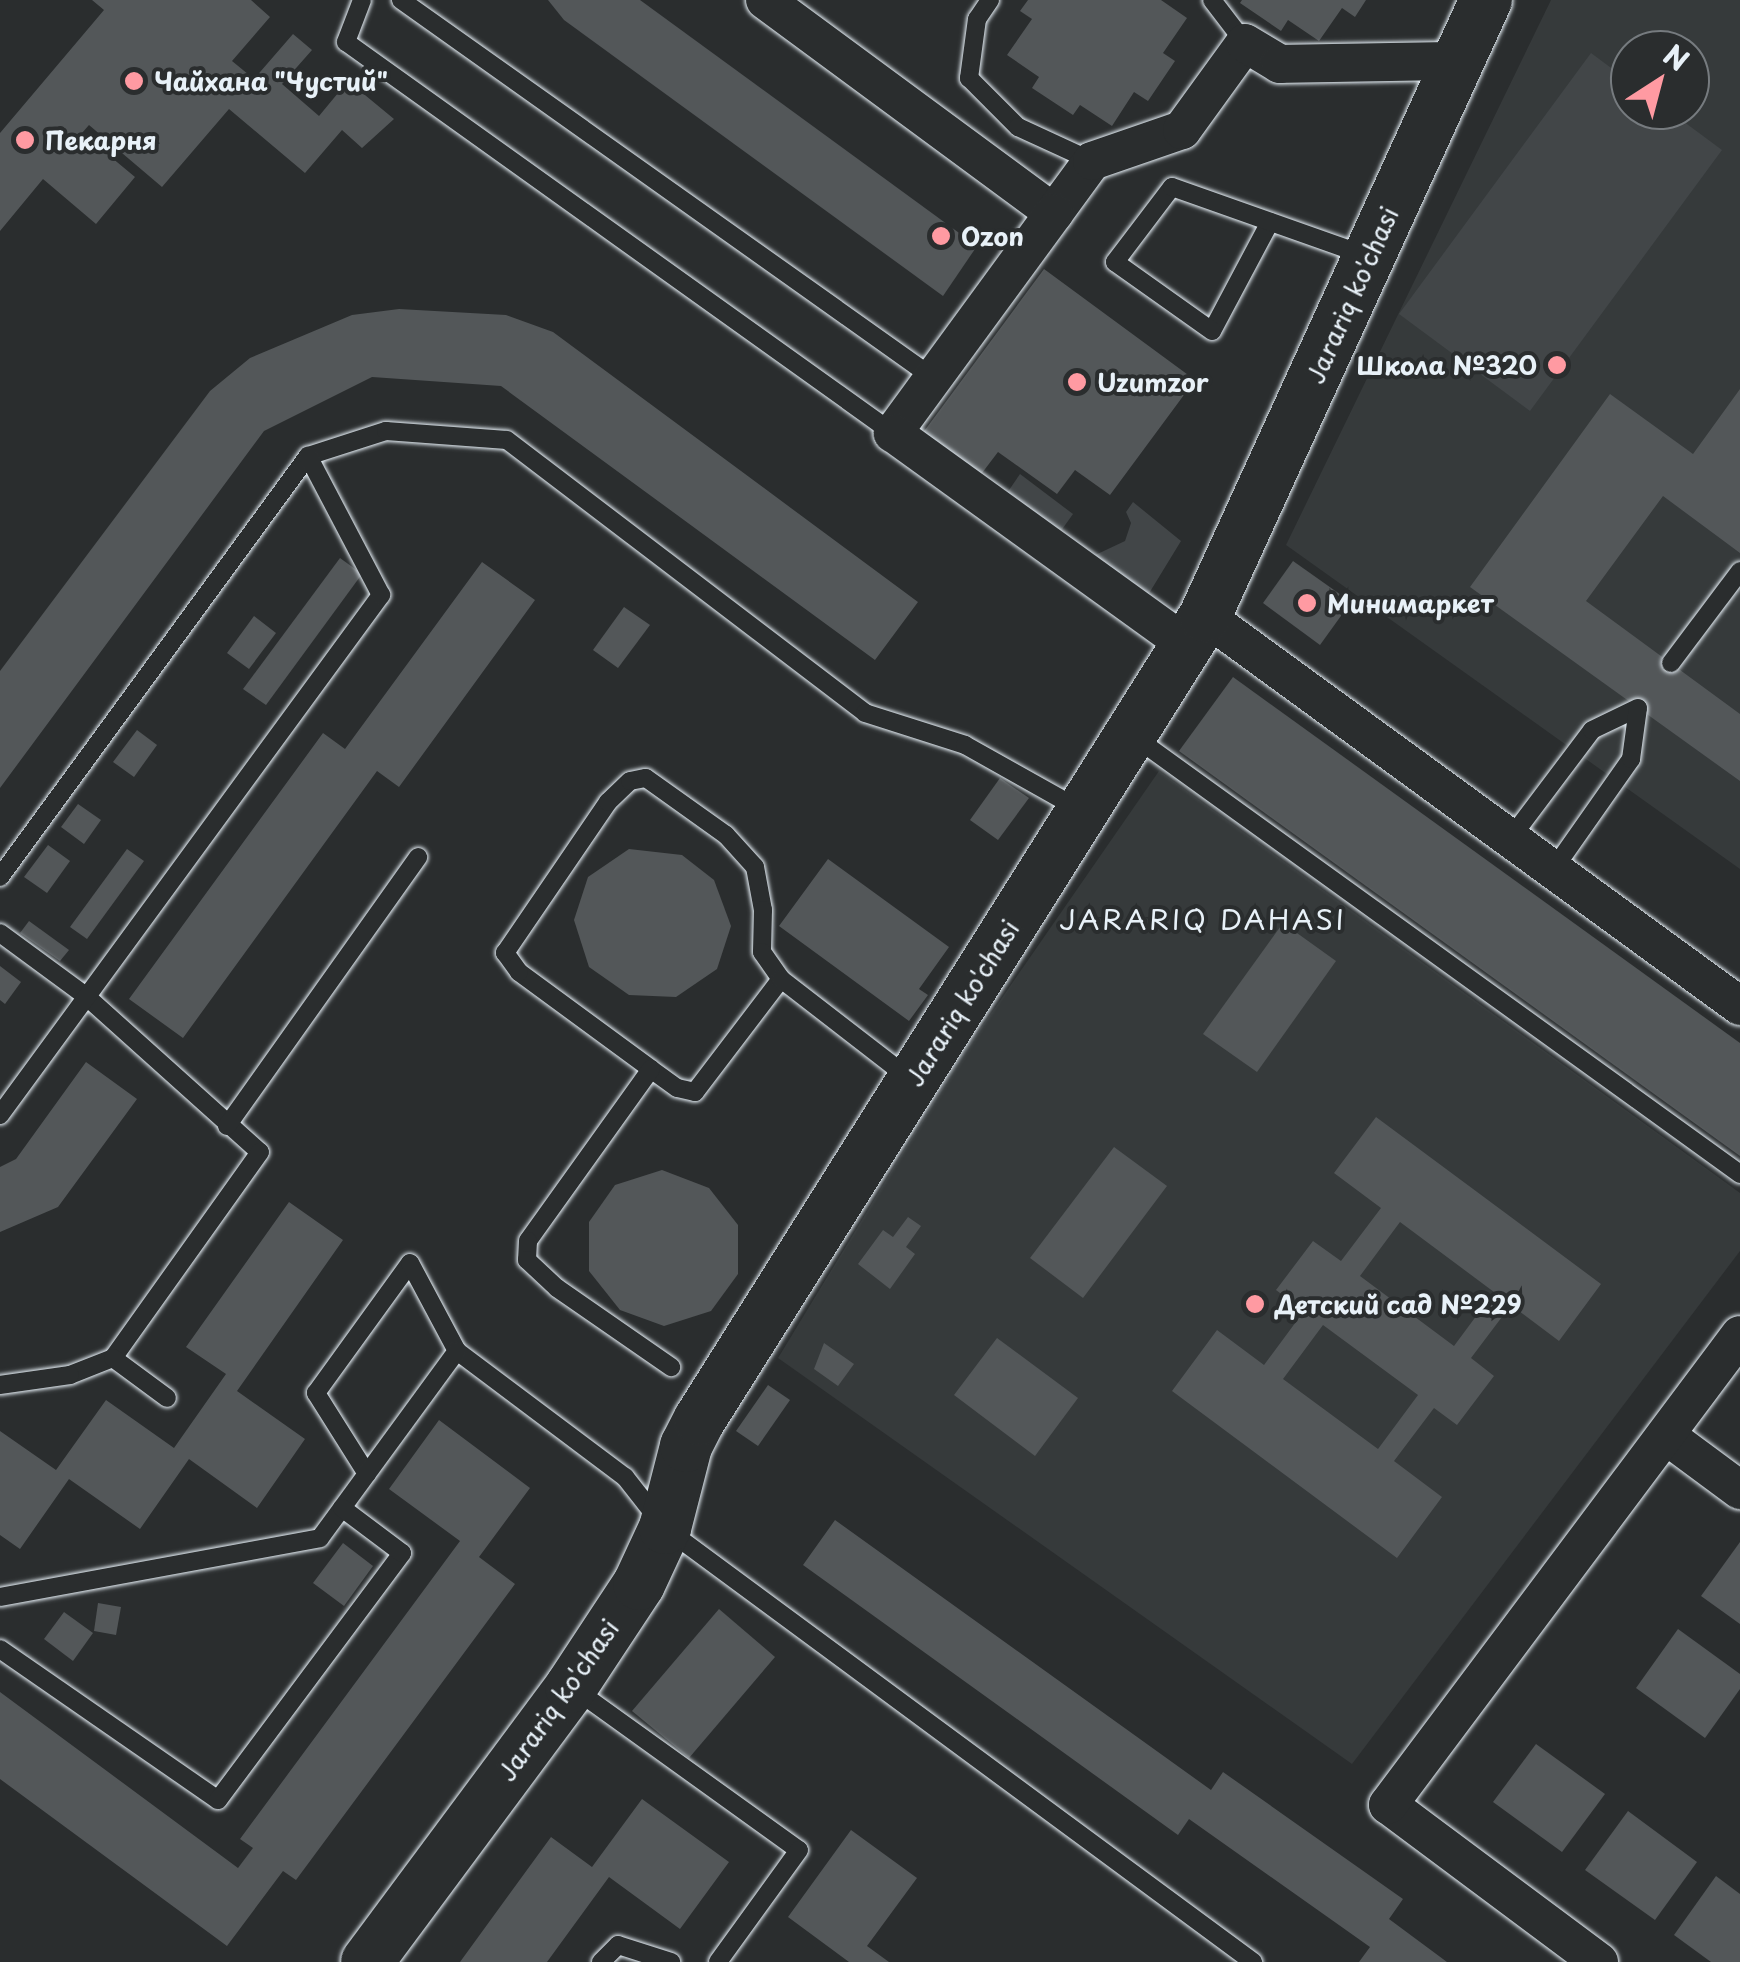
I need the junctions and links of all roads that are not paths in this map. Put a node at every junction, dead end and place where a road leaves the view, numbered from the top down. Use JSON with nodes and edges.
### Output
{"nodes":[{"id":1,"x":362,"y":0,"type":"edge"},
{"id":2,"x":402,"y":0,"type":"edge"},
{"id":3,"x":765,"y":0,"type":"edge"},
{"id":4,"x":990,"y":0,"type":"edge"},
{"id":5,"x":1212,"y":0,"type":"edge"},
{"id":6,"x":1486,"y":0,"type":"edge"},
{"id":7,"x":1246,"y":43,"type":"junction"},
{"id":8,"x":1458,"y":60,"type":"junction"},
{"id":9,"x":1092,"y":162,"type":"junction"},
{"id":10,"x":1054,"y":214,"type":"junction"},
{"id":11,"x":1270,"y":222,"type":"junction"},
{"id":12,"x":1369,"y":257,"type":"junction"},
{"id":13,"x":935,"y":378,"type":"junction"},
{"id":14,"x":894,"y":433,"type":"junction"},
{"id":15,"x":308,"y":456,"type":"junction"},
{"id":16,"x":1740,"y":571,"type":"edge"},
{"id":17,"x":1196,"y":630,"type":"junction"},
{"id":18,"x":1671,"y":663,"type":"dead end"},
{"id":19,"x":1132,"y":734,"type":"junction"},
{"id":20,"x":1084,"y":812,"type":"junction"},
{"id":21,"x":1510,"y":838,"type":"junction"},
{"id":22,"x":418,"y":857,"type":"dead end"},
{"id":23,"x":1554,"y":870,"type":"junction"},
{"id":24,"x":0,"y":877,"type":"edge"},
{"id":25,"x":0,"y":933,"type":"edge"},
{"id":26,"x":781,"y":979,"type":"junction"},
{"id":27,"x":87,"y":997,"type":"junction"},
{"id":28,"x":1740,"y":1006,"type":"edge"},
{"id":29,"x":651,"y":1070,"type":"junction"},
{"id":30,"x":912,"y":1080,"type":"junction"},
{"id":31,"x":0,"y":1116,"type":"edge"},
{"id":32,"x":227,"y":1126,"type":"junction"},
{"id":33,"x":1740,"y":1174,"type":"edge"},
{"id":34,"x":1740,"y":1335,"type":"edge"},
{"id":35,"x":457,"y":1351,"type":"junction"},
{"id":36,"x":113,"y":1358,"type":"junction"},
{"id":37,"x":670,"y":1367,"type":"dead end"},
{"id":38,"x":0,"y":1385,"type":"edge"},
{"id":39,"x":168,"y":1398,"type":"dead end"},
{"id":40,"x":1667,"y":1436,"type":"junction"},
{"id":41,"x":367,"y":1474,"type":"junction"},
{"id":42,"x":1740,"y":1490,"type":"edge"},
{"id":43,"x":342,"y":1508,"type":"junction"},
{"id":44,"x":664,"y":1528,"type":"junction"},
{"id":45,"x":0,"y":1598,"type":"edge"},
{"id":46,"x":0,"y":1649,"type":"edge"},
{"id":47,"x":572,"y":1687,"type":"junction"},
{"id":48,"x":368,"y":1962,"type":"edge"},
{"id":49,"x":601,"y":1962,"type":"edge"},
{"id":50,"x":672,"y":1962,"type":"edge"},
{"id":51,"x":718,"y":1962,"type":"edge"},
{"id":52,"x":1253,"y":1962,"type":"edge"},
{"id":53,"x":1600,"y":1962,"type":"edge"}],
"edges":[{"from":1,"to":14,"type":"lane"},
{"from":2,"to":13,"type":"lane"},
{"from":3,"to":10,"type":"street"},
{"from":4,"to":9,"type":"lane"},
{"from":5,"to":7,"type":"lane"},
{"from":6,"to":8,"type":"street","name":"Jarariq ko'chasi"},
{"from":7,"to":8,"type":"street"},
{"from":7,"to":9,"type":"street"},
{"from":8,"to":12,"type":"street","name":"Jarariq ko'chasi"},
{"from":9,"to":10,"type":"street"},
{"from":10,"to":13,"type":"street"},
{"from":11,"to":11,"type":"lane"},
{"from":11,"to":12,"type":"lane"},
{"from":12,"to":17,"type":"street","name":"Jarariq ko'chasi"},
{"from":13,"to":14,"type":"street"},
{"from":14,"to":17,"type":"street"},
{"from":15,"to":20,"type":"lane"},
{"from":15,"to":24,"type":"lane"},
{"from":15,"to":27,"type":"lane"},
{"from":16,"to":18,"type":"lane"},
{"from":17,"to":19,"type":"street","name":"Jarariq ko'chasi"},
{"from":17,"to":21,"type":"street"},
{"from":19,"to":20,"type":"street","name":"Jarariq ko'chasi"},
{"from":19,"to":33,"type":"lane"},
{"from":20,"to":30,"type":"street","name":"Jarariq ko'chasi"},
{"from":21,"to":23,"type":"street"},
{"from":21,"to":23,"type":"lane"},
{"from":22,"to":32,"type":"lane"},
{"from":23,"to":28,"type":"street"},
{"from":25,"to":27,"type":"lane"},
{"from":26,"to":29,"type":"lane"},
{"from":26,"to":29,"type":"lane"},
{"from":26,"to":30,"type":"lane"},
{"from":27,"to":31,"type":"lane"},
{"from":27,"to":32,"type":"lane"},
{"from":29,"to":37,"type":"lane"},
{"from":30,"to":44,"type":"street","name":"Jarariq ko'chasi"},
{"from":32,"to":36,"type":"lane"},
{"from":34,"to":40,"type":"street"},
{"from":35,"to":41,"type":"lane"},
{"from":35,"to":41,"type":"lane"},
{"from":35,"to":44,"type":"lane"},
{"from":36,"to":38,"type":"lane"},
{"from":36,"to":39,"type":"lane"},
{"from":40,"to":42,"type":"street"},
{"from":40,"to":53,"type":"street"},
{"from":41,"to":43,"type":"lane"},
{"from":43,"to":45,"type":"lane"},
{"from":43,"to":46,"type":"lane"},
{"from":44,"to":47,"type":"street","name":"Jarariq ko'chasi"},
{"from":44,"to":52,"type":"lane"},
{"from":47,"to":48,"type":"street","name":"Jarariq ko'chasi"},
{"from":47,"to":51,"type":"lane"},
{"from":49,"to":50,"type":"lane"}]}
